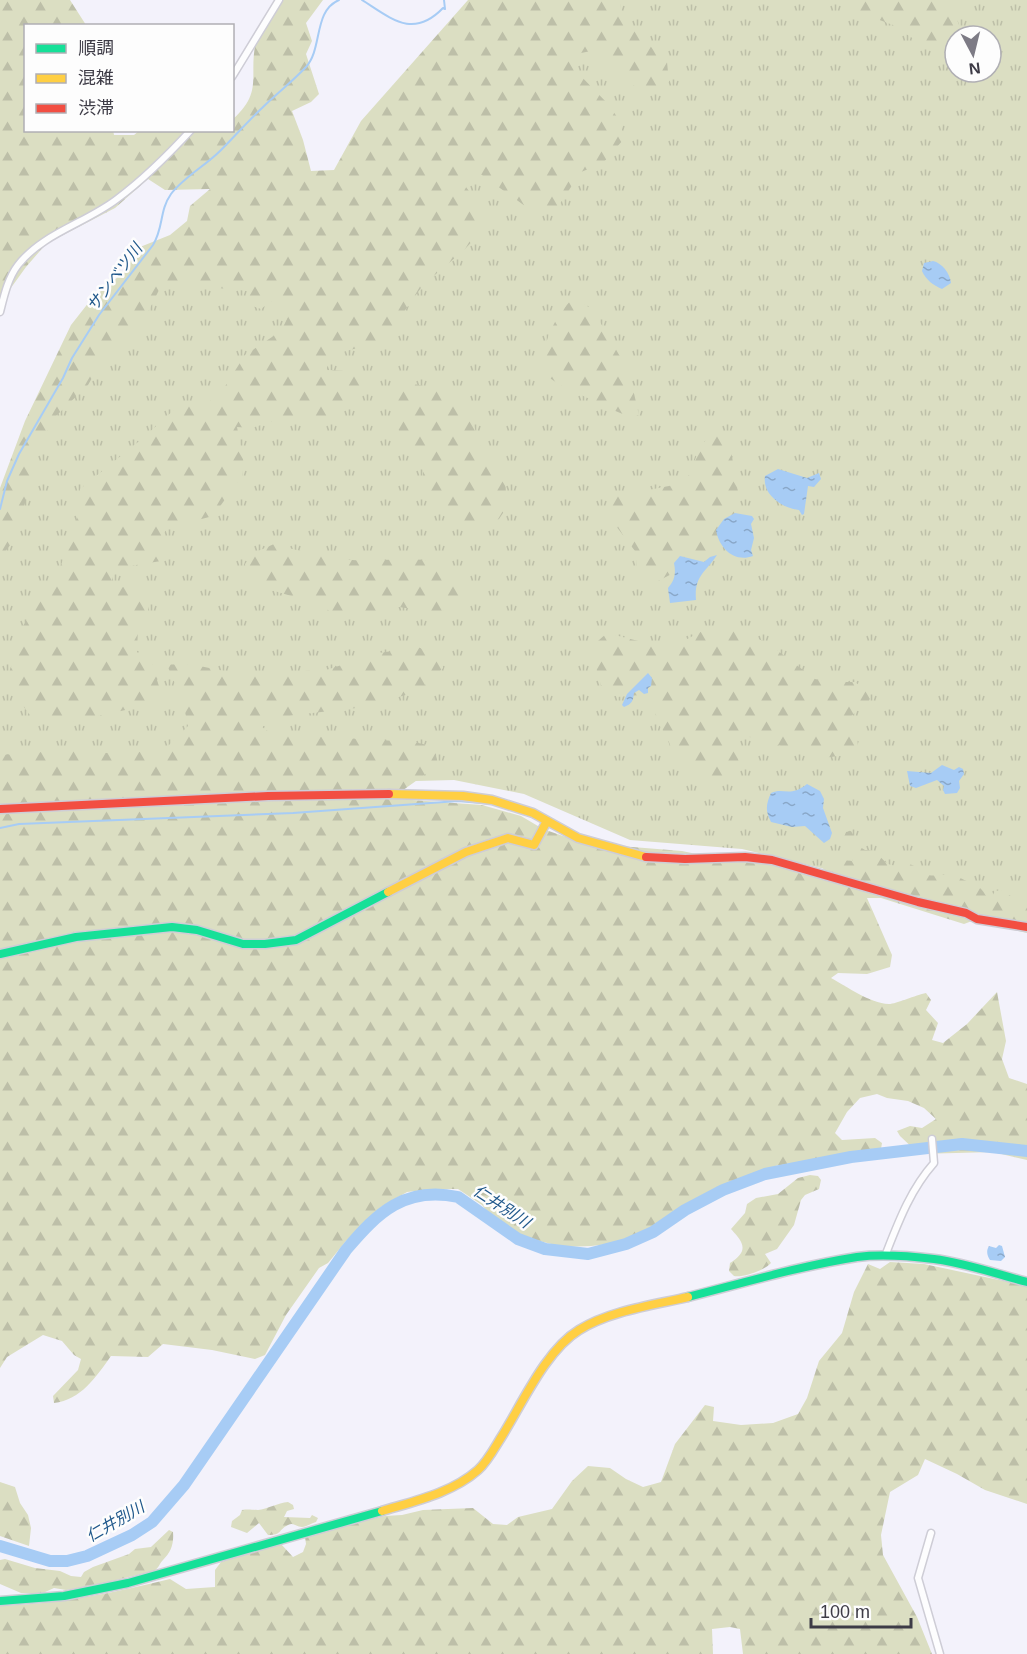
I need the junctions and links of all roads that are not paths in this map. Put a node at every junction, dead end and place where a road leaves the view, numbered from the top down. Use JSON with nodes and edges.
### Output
{"nodes":[{"id":1,"x":279,"y":0,"type":"edge"},
{"id":2,"x":234,"y":74,"type":"edge"},
{"id":3,"x":189,"y":132,"type":"edge"},
{"id":4,"x":0,"y":312,"type":"edge"},
{"id":5,"x":0,"y":809,"type":"edge"},
{"id":6,"x":547,"y":821,"type":"junction"},
{"id":7,"x":1027,"y":927,"type":"edge"},
{"id":8,"x":0,"y":954,"type":"edge"},
{"id":9,"x":932,"y":1140,"type":"dead end"},
{"id":10,"x":885,"y":1256,"type":"junction"},
{"id":11,"x":1027,"y":1282,"type":"edge"},
{"id":12,"x":931,"y":1533,"type":"dead end"},
{"id":13,"x":0,"y":1601,"type":"edge"},
{"id":14,"x":940,"y":1654,"type":"edge"}],
"edges":[{"from":1,"to":2,"type":"street"},
{"from":3,"to":4,"type":"street"},
{"from":5,"to":6,"type":"street"},
{"from":6,"to":7,"type":"street"},
{"from":6,"to":8,"type":"street"},
{"from":9,"to":10,"type":"street"},
{"from":10,"to":11,"type":"street"},
{"from":10,"to":13,"type":"street"},
{"from":12,"to":14,"type":"street"}]}
